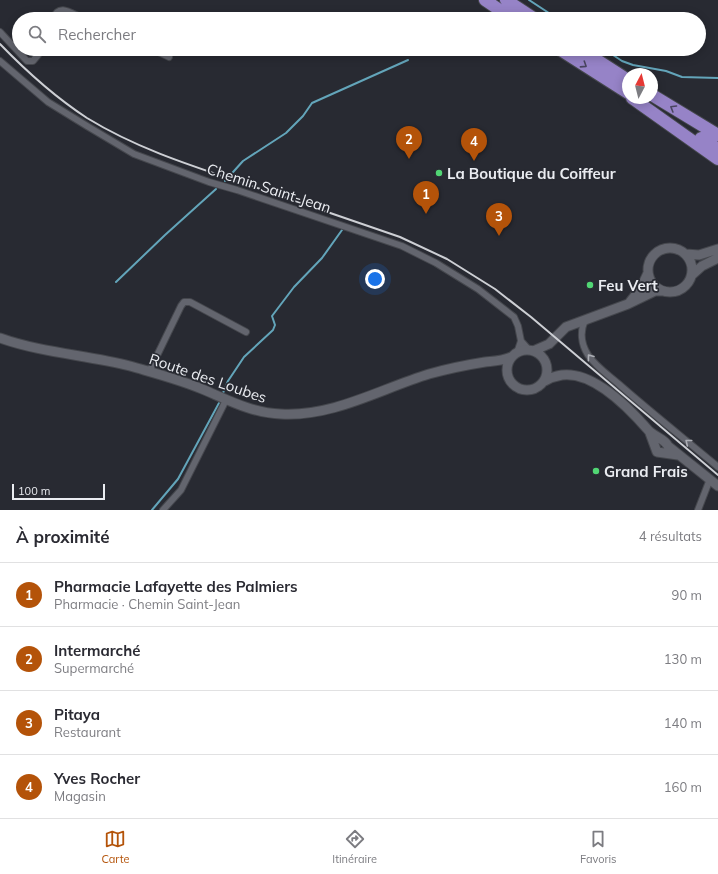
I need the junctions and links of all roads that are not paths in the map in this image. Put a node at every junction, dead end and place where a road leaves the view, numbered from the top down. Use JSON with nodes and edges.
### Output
{"nodes":[{"id":1,"x":485,"y":0,"type":"edge"},
{"id":2,"x":506,"y":0,"type":"edge"},
{"id":3,"x":56,"y":12,"type":"edge"},
{"id":4,"x":69,"y":12,"type":"edge"},
{"id":5,"x":503,"y":12,"type":"edge"},
{"id":6,"x":524,"y":12,"type":"edge"},
{"id":7,"x":0,"y":32,"type":"edge"},
{"id":8,"x":12,"y":46,"type":"edge"},
{"id":9,"x":22,"y":56,"type":"edge"},
{"id":10,"x":37,"y":56,"type":"edge"},
{"id":11,"x":570,"y":56,"type":"edge"},
{"id":12,"x":591,"y":56,"type":"edge"},
{"id":13,"x":0,"y":61,"type":"edge"},
{"id":14,"x":622,"y":76,"type":"edge"},
{"id":15,"x":622,"y":90,"type":"edge"},
{"id":16,"x":658,"y":99,"type":"edge"},
{"id":17,"x":640,"y":104,"type":"edge"},
{"id":18,"x":646,"y":104,"type":"edge"},
{"id":19,"x":718,"y":133,"type":"edge"},
{"id":20,"x":718,"y":149,"type":"edge"},
{"id":21,"x":718,"y":160,"type":"edge"},
{"id":22,"x":718,"y":249,"type":"edge"},
{"id":23,"x":686,"y":254,"type":"junction"},
{"id":24,"x":718,"y":258,"type":"edge"},
{"id":25,"x":648,"y":273,"type":"junction"},
{"id":26,"x":692,"y":275,"type":"junction"},
{"id":27,"x":663,"y":291,"type":"junction"},
{"id":28,"x":628,"y":304,"type":"junction"},
{"id":29,"x":585,"y":320,"type":"junction"},
{"id":30,"x":246,"y":332,"type":"dead end"},
{"id":31,"x":0,"y":338,"type":"edge"},
{"id":32,"x":521,"y":341,"type":"junction"},
{"id":33,"x":549,"y":344,"type":"junction"},
{"id":34,"x":531,"y":350,"type":"junction"},
{"id":35,"x":514,"y":355,"type":"junction"},
{"id":36,"x":546,"y":363,"type":"junction"},
{"id":37,"x":476,"y":364,"type":"junction"},
{"id":38,"x":149,"y":372,"type":"junction"},
{"id":39,"x":507,"y":374,"type":"junction"},
{"id":40,"x":563,"y":374,"type":"junction"},
{"id":41,"x":545,"y":381,"type":"junction"},
{"id":42,"x":226,"y":400,"type":"junction"},
{"id":43,"x":718,"y":467,"type":"edge"},
{"id":44,"x":710,"y":479,"type":"junction"},
{"id":45,"x":718,"y":486,"type":"edge"},
{"id":46,"x":163,"y":510,"type":"edge"},
{"id":47,"x":698,"y":510,"type":"edge"}],
"edges":[{"from":1,"to":5,"type":"highway"},
{"from":2,"to":6,"type":"highway"},
{"from":3,"to":4,"type":"street"},
{"from":7,"to":8,"type":"street"},
{"from":9,"to":10,"type":"street"},
{"from":11,"to":15,"type":"highway","one_way":true},
{"from":12,"to":14,"type":"highway"},
{"from":13,"to":32,"type":"street","name":"Chemin Saint-Jean"},
{"from":19,"to":16,"type":"highway","one_way":true},
{"from":17,"to":21,"type":"highway"},
{"from":18,"to":20,"type":"highway"},
{"from":22,"to":23,"type":"main road"},
{"from":23,"to":25,"type":"main road"},
{"from":23,"to":26,"type":"main road"},
{"from":24,"to":26,"type":"main road"},
{"from":25,"to":27,"type":"main road"},
{"from":25,"to":28,"type":"main road"},
{"from":26,"to":27,"type":"main road"},
{"from":27,"to":28,"type":"main road"},
{"from":28,"to":29,"type":"main road"},
{"from":29,"to":33,"type":"main road"},
{"from":43,"to":29,"type":"street","one_way":true},
{"from":30,"to":38,"type":"street"},
{"from":31,"to":38,"type":"main road","name":"Route des Loubes"},
{"from":32,"to":34,"type":"street","name":"Chemin Saint-Jean"},
{"from":32,"to":35,"type":"street"},
{"from":33,"to":34,"type":"main road"},
{"from":33,"to":36,"type":"main road"},
{"from":34,"to":35,"type":"main road"},
{"from":34,"to":36,"type":"main road"},
{"from":35,"to":37,"type":"main road","name":"Route des Loubes"},
{"from":35,"to":39,"type":"main road"},
{"from":36,"to":40,"type":"main road"},
{"from":36,"to":41,"type":"main road"},
{"from":37,"to":39,"type":"main road","name":"Route des Loubes"},
{"from":37,"to":42,"type":"main road","name":"Route des Loubes"},
{"from":38,"to":42,"type":"main road","name":"Route des Loubes"},
{"from":39,"to":41,"type":"main road"},
{"from":40,"to":41,"type":"main road"},
{"from":40,"to":44,"type":"main road"},
{"from":42,"to":46,"type":"street"},
{"from":44,"to":45,"type":"main road"},
{"from":44,"to":47,"type":"street"}]}
